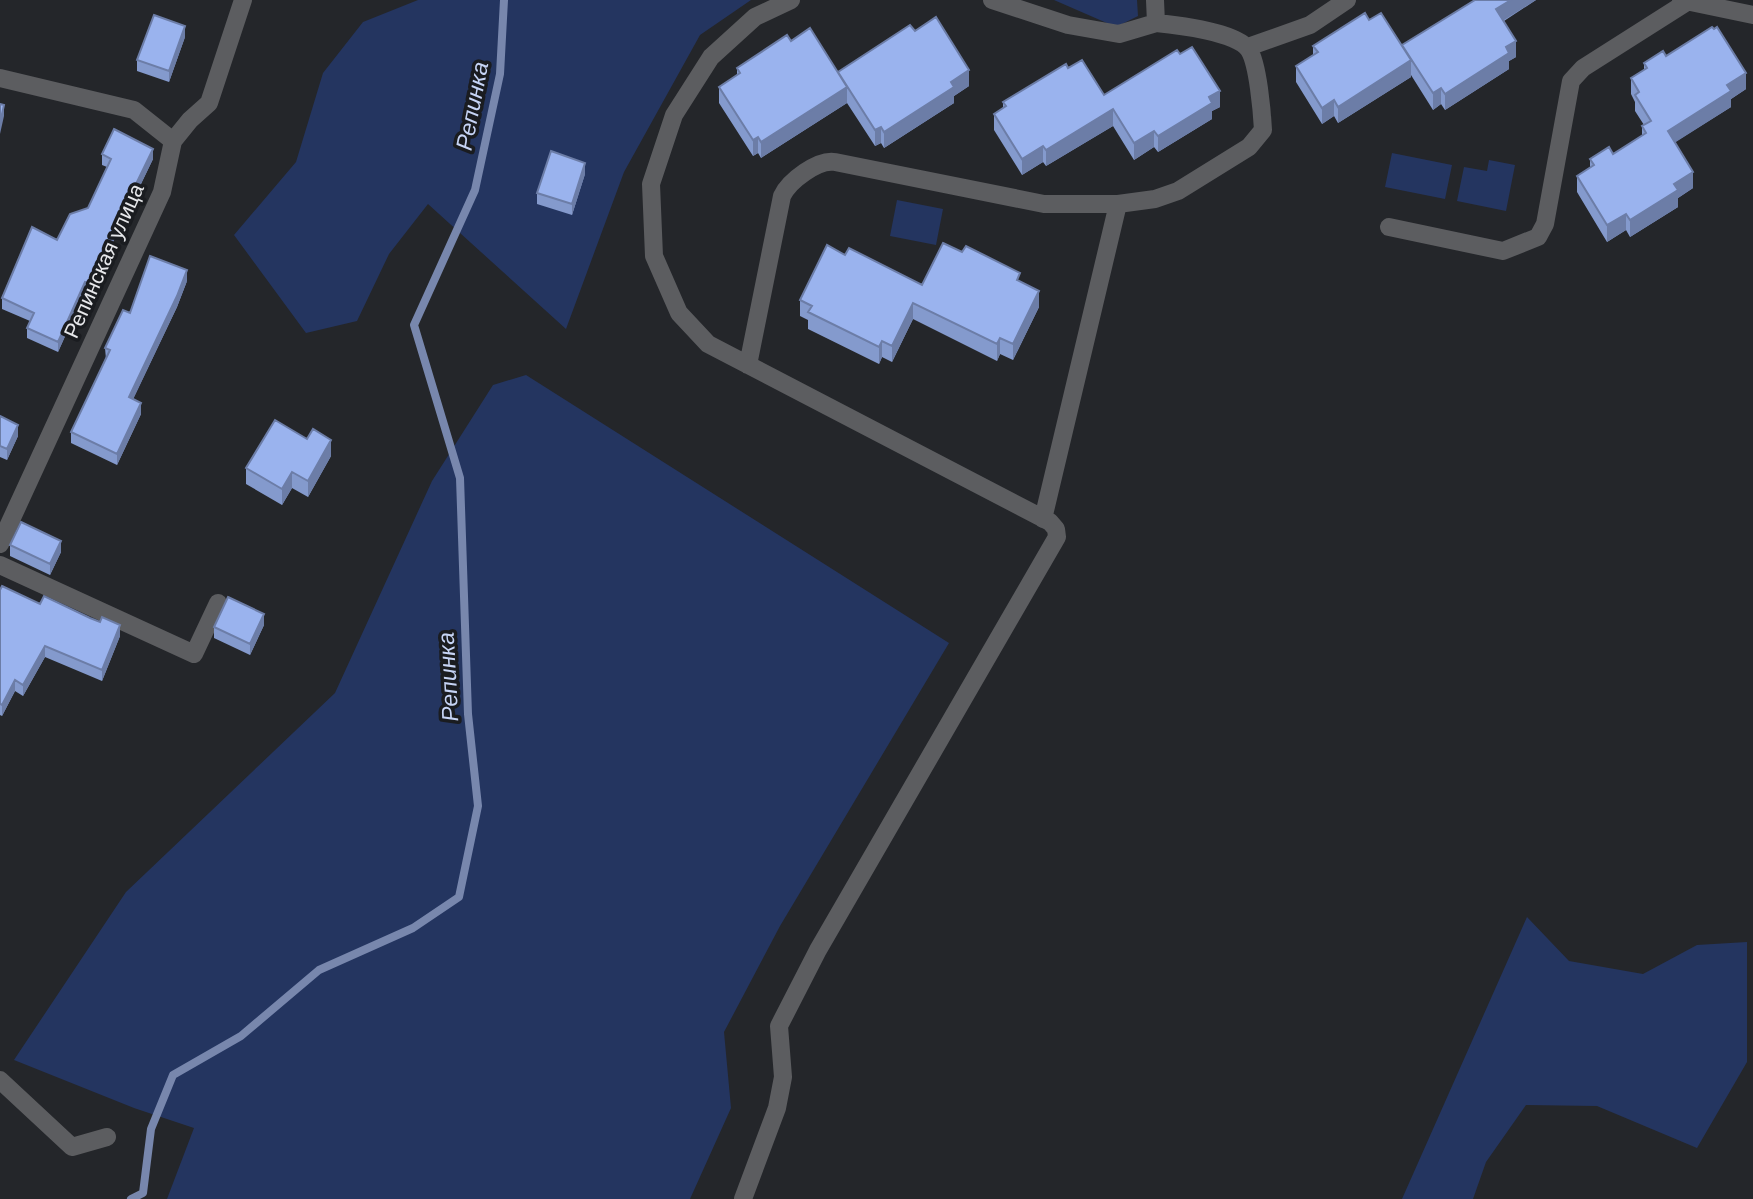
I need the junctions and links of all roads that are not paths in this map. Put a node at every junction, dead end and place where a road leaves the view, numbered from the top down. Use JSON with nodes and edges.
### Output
{"nodes":[{"id":1,"x":243,"y":0,"type":"edge"},
{"id":2,"x":791,"y":0,"type":"edge"},
{"id":3,"x":992,"y":0,"type":"edge"},
{"id":4,"x":1156,"y":0,"type":"edge"},
{"id":5,"x":1347,"y":0,"type":"edge"},
{"id":6,"x":1684,"y":1,"type":"edge"},
{"id":7,"x":1753,"y":15,"type":"edge"},
{"id":8,"x":1156,"y":23,"type":"junction"},
{"id":9,"x":1248,"y":47,"type":"junction"},
{"id":10,"x":0,"y":78,"type":"edge"},
{"id":11,"x":173,"y":141,"type":"junction"},
{"id":12,"x":1118,"y":204,"type":"junction"},
{"id":13,"x":1388,"y":227,"type":"dead end"},
{"id":14,"x":748,"y":365,"type":"junction"},
{"id":15,"x":1043,"y":519,"type":"junction"},
{"id":16,"x":0,"y":544,"type":"edge"},
{"id":17,"x":0,"y":565,"type":"edge"},
{"id":18,"x":219,"y":603,"type":"dead end"},
{"id":19,"x":0,"y":1080,"type":"edge"},
{"id":20,"x":107,"y":1137,"type":"dead end"},
{"id":21,"x":743,"y":1199,"type":"edge"}],
"edges":[{"from":1,"to":11,"type":"street","name":"Репинская улица"},
{"from":2,"to":14,"type":"street"},
{"from":3,"to":8,"type":"street"},
{"from":4,"to":8,"type":"street"},
{"from":5,"to":9,"type":"street"},
{"from":6,"to":7,"type":"street"},
{"from":6,"to":13,"type":"street"},
{"from":8,"to":9,"type":"street"},
{"from":9,"to":12,"type":"street"},
{"from":10,"to":11,"type":"street"},
{"from":11,"to":16,"type":"street","name":"Репинская улица"},
{"from":12,"to":14,"type":"street"},
{"from":12,"to":15,"type":"street"},
{"from":14,"to":15,"type":"street"},
{"from":15,"to":21,"type":"street"},
{"from":17,"to":18,"type":"street"},
{"from":19,"to":20,"type":"street"}]}
